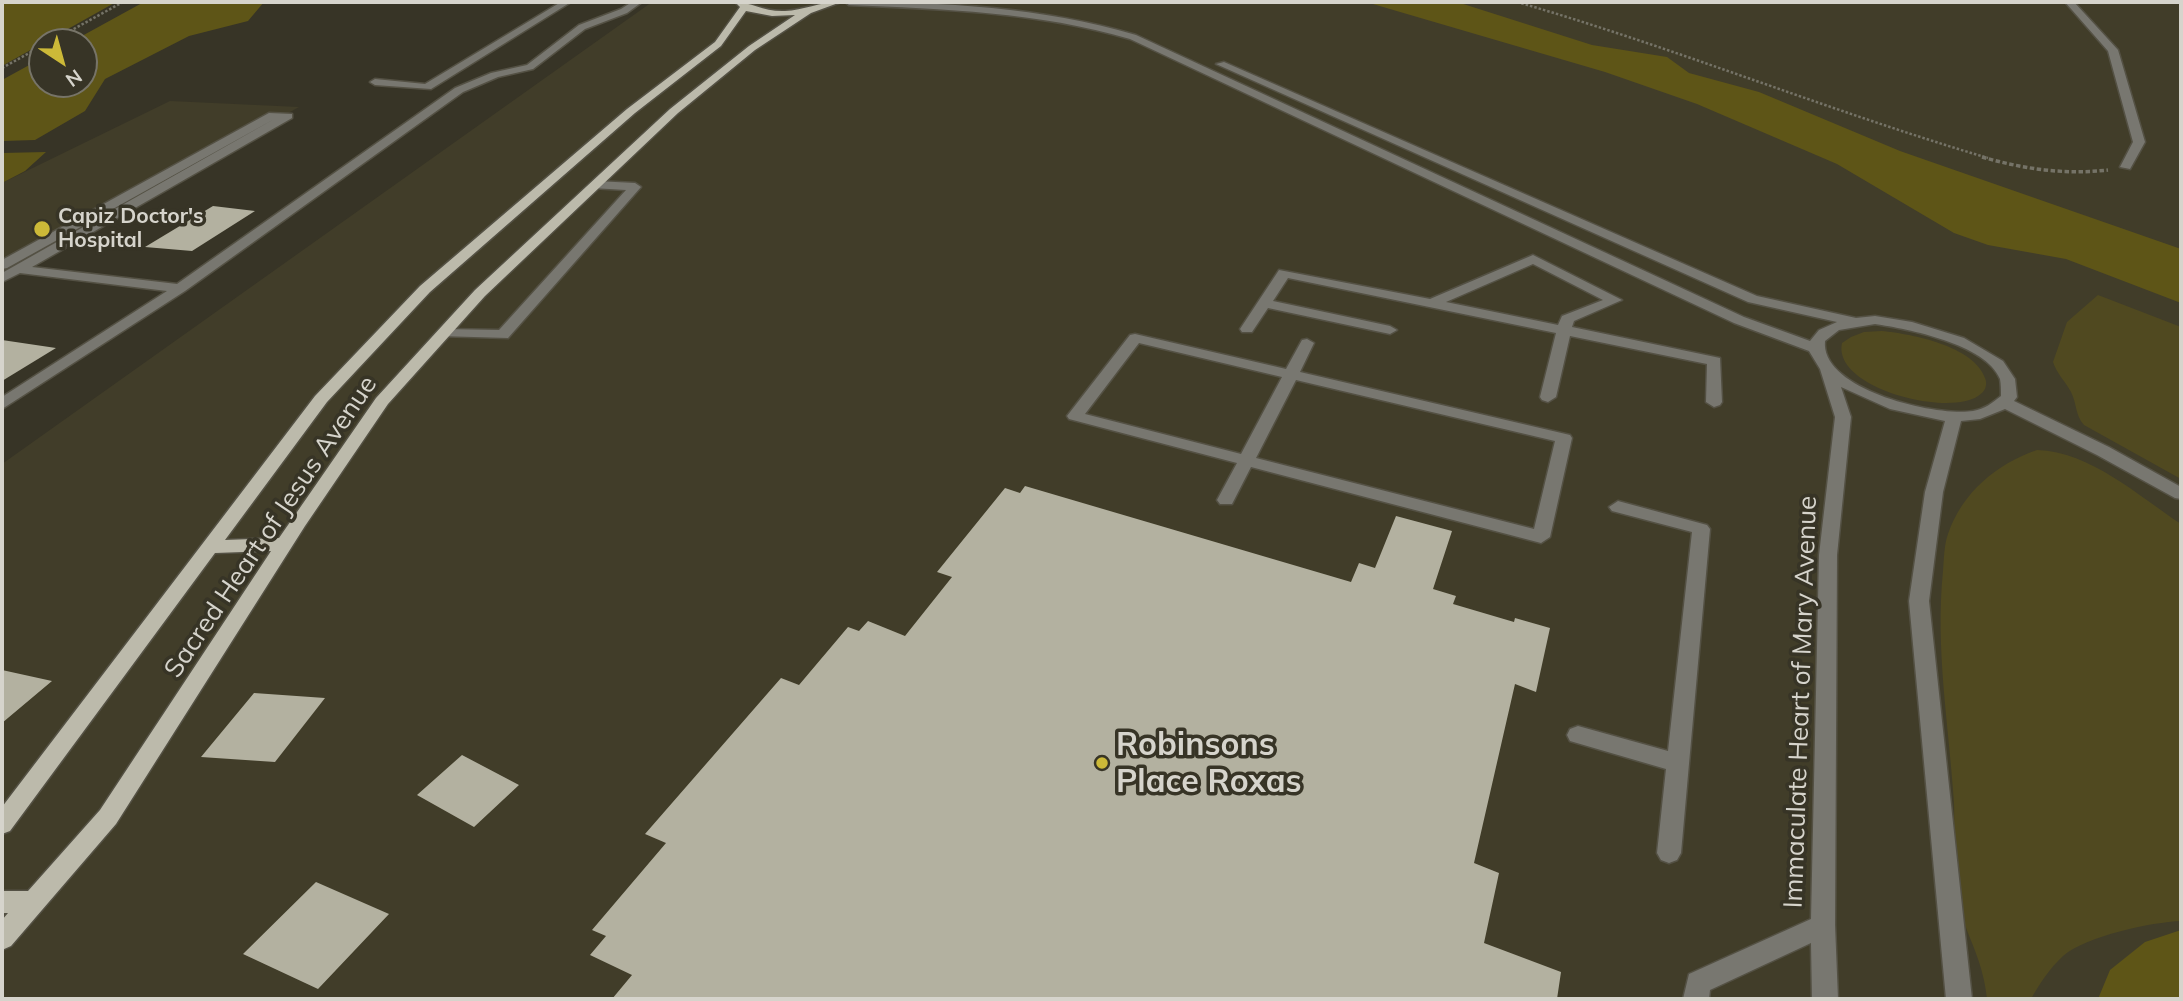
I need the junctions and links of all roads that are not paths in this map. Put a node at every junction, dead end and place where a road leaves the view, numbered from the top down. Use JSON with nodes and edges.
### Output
{"nodes":[{"id":1,"x":567,"y":2,"type":"edge"},
{"id":2,"x":638,"y":2,"type":"edge"},
{"id":3,"x":837,"y":2,"type":"edge"},
{"id":4,"x":849,"y":2,"type":"edge"},
{"id":5,"x":959,"y":2,"type":"edge"},
{"id":6,"x":2069,"y":2,"type":"edge"},
{"id":7,"x":741,"y":4,"type":"edge"},
{"id":8,"x":808,"y":11,"type":"junction"},
{"id":9,"x":374,"y":82,"type":"dead end"},
{"id":10,"x":427,"y":87,"type":"junction"},
{"id":11,"x":459,"y":90,"type":"junction"},
{"id":12,"x":2126,"y":167,"type":"road end"},
{"id":13,"x":596,"y":185,"type":"junction"},
{"id":14,"x":2,"y":265,"type":"edge"},
{"id":15,"x":16,"y":269,"type":"junction"},
{"id":16,"x":2,"y":278,"type":"edge"},
{"id":17,"x":180,"y":288,"type":"junction"},
{"id":18,"x":1264,"y":303,"type":"junction"},
{"id":19,"x":1432,"y":303,"type":"junction"},
{"id":20,"x":1852,"y":321,"type":"junction"},
{"id":21,"x":1247,"y":329,"type":"dead end"},
{"id":22,"x":1390,"y":330,"type":"dead end"},
{"id":23,"x":1564,"y":331,"type":"junction"},
{"id":24,"x":444,"y":332,"type":"junction"},
{"id":25,"x":1307,"y":343,"type":"dead end"},
{"id":26,"x":1816,"y":348,"type":"junction"},
{"id":27,"x":1827,"y":367,"type":"junction"},
{"id":28,"x":1290,"y":374,"type":"junction"},
{"id":29,"x":1548,"y":397,"type":"dead end"},
{"id":30,"x":1714,"y":402,"type":"dead end"},
{"id":31,"x":2005,"y":403,"type":"junction"},
{"id":32,"x":2,"y":404,"type":"edge"},
{"id":33,"x":1954,"y":416,"type":"junction"},
{"id":34,"x":1246,"y":461,"type":"junction"},
{"id":35,"x":2181,"y":494,"type":"edge"},
{"id":36,"x":1226,"y":500,"type":"dead end"},
{"id":37,"x":1618,"y":507,"type":"dead end"},
{"id":38,"x":285,"y":544,"type":"junction"},
{"id":39,"x":211,"y":547,"type":"junction"},
{"id":40,"x":1578,"y":735,"type":"dead end"},
{"id":41,"x":1678,"y":763,"type":"junction"},
{"id":42,"x":2,"y":824,"type":"edge"},
{"id":43,"x":1669,"y":853,"type":"dead end"},
{"id":44,"x":2,"y":902,"type":"edge"},
{"id":45,"x":34,"y":902,"type":"junction"},
{"id":46,"x":1823,"y":925,"type":"junction"},
{"id":47,"x":2,"y":938,"type":"edge"},
{"id":48,"x":1696,"y":999,"type":"edge"},
{"id":49,"x":1825,"y":999,"type":"edge"},
{"id":50,"x":1959,"y":999,"type":"edge"}],
"edges":[{"from":1,"to":10,"type":"street"},
{"from":2,"to":11,"type":"street"},
{"from":3,"to":8,"type":"main road"},
{"from":4,"to":26,"type":"street"},
{"from":5,"to":20,"type":"street"},
{"from":6,"to":12,"type":"street"},
{"from":7,"to":8,"type":"main road"},
{"from":7,"to":39,"type":"main road","name":"Sacred Heart of Jesus Avenue"},
{"from":8,"to":13,"type":"main road","name":"Sacred Heart of Jesus Avenue"},
{"from":9,"to":10,"type":"street"},
{"from":10,"to":11,"type":"street"},
{"from":11,"to":17,"type":"street"},
{"from":13,"to":24,"type":"main road","name":"Sacred Heart of Jesus Avenue"},
{"from":13,"to":24,"type":"street"},
{"from":14,"to":15,"type":"street"},
{"from":15,"to":16,"type":"street"},
{"from":15,"to":17,"type":"street"},
{"from":17,"to":32,"type":"street"},
{"from":18,"to":19,"type":"street"},
{"from":18,"to":21,"type":"street"},
{"from":18,"to":22,"type":"street"},
{"from":19,"to":23,"type":"street"},
{"from":19,"to":23,"type":"street"},
{"from":20,"to":26,"type":"street"},
{"from":20,"to":31,"type":"street"},
{"from":23,"to":29,"type":"street"},
{"from":23,"to":30,"type":"street"},
{"from":24,"to":38,"type":"main road","name":"Sacred Heart of Jesus Avenue"},
{"from":25,"to":28,"type":"street"},
{"from":26,"to":27,"type":"street"},
{"from":27,"to":33,"type":"street"},
{"from":27,"to":46,"type":"street","name":"Immaculate Heart of Mary Avenue"},
{"from":28,"to":34,"type":"street"},
{"from":28,"to":34,"type":"street"},
{"from":28,"to":34,"type":"street"},
{"from":31,"to":33,"type":"street"},
{"from":31,"to":35,"type":"street"},
{"from":33,"to":50,"type":"street"},
{"from":34,"to":36,"type":"street"},
{"from":37,"to":41,"type":"street"},
{"from":38,"to":39,"type":"main road"},
{"from":38,"to":45,"type":"main road","name":"Sacred Heart of Jesus Avenue"},
{"from":39,"to":42,"type":"main road","name":"Sacred Heart of Jesus Avenue"},
{"from":40,"to":41,"type":"street"},
{"from":41,"to":43,"type":"street"},
{"from":44,"to":45,"type":"main road"},
{"from":45,"to":47,"type":"main road","name":"Sacred Heart of Jesus Avenue"},
{"from":46,"to":48,"type":"street"},
{"from":46,"to":49,"type":"street","name":"Immaculate Heart of Mary Avenue"}]}
